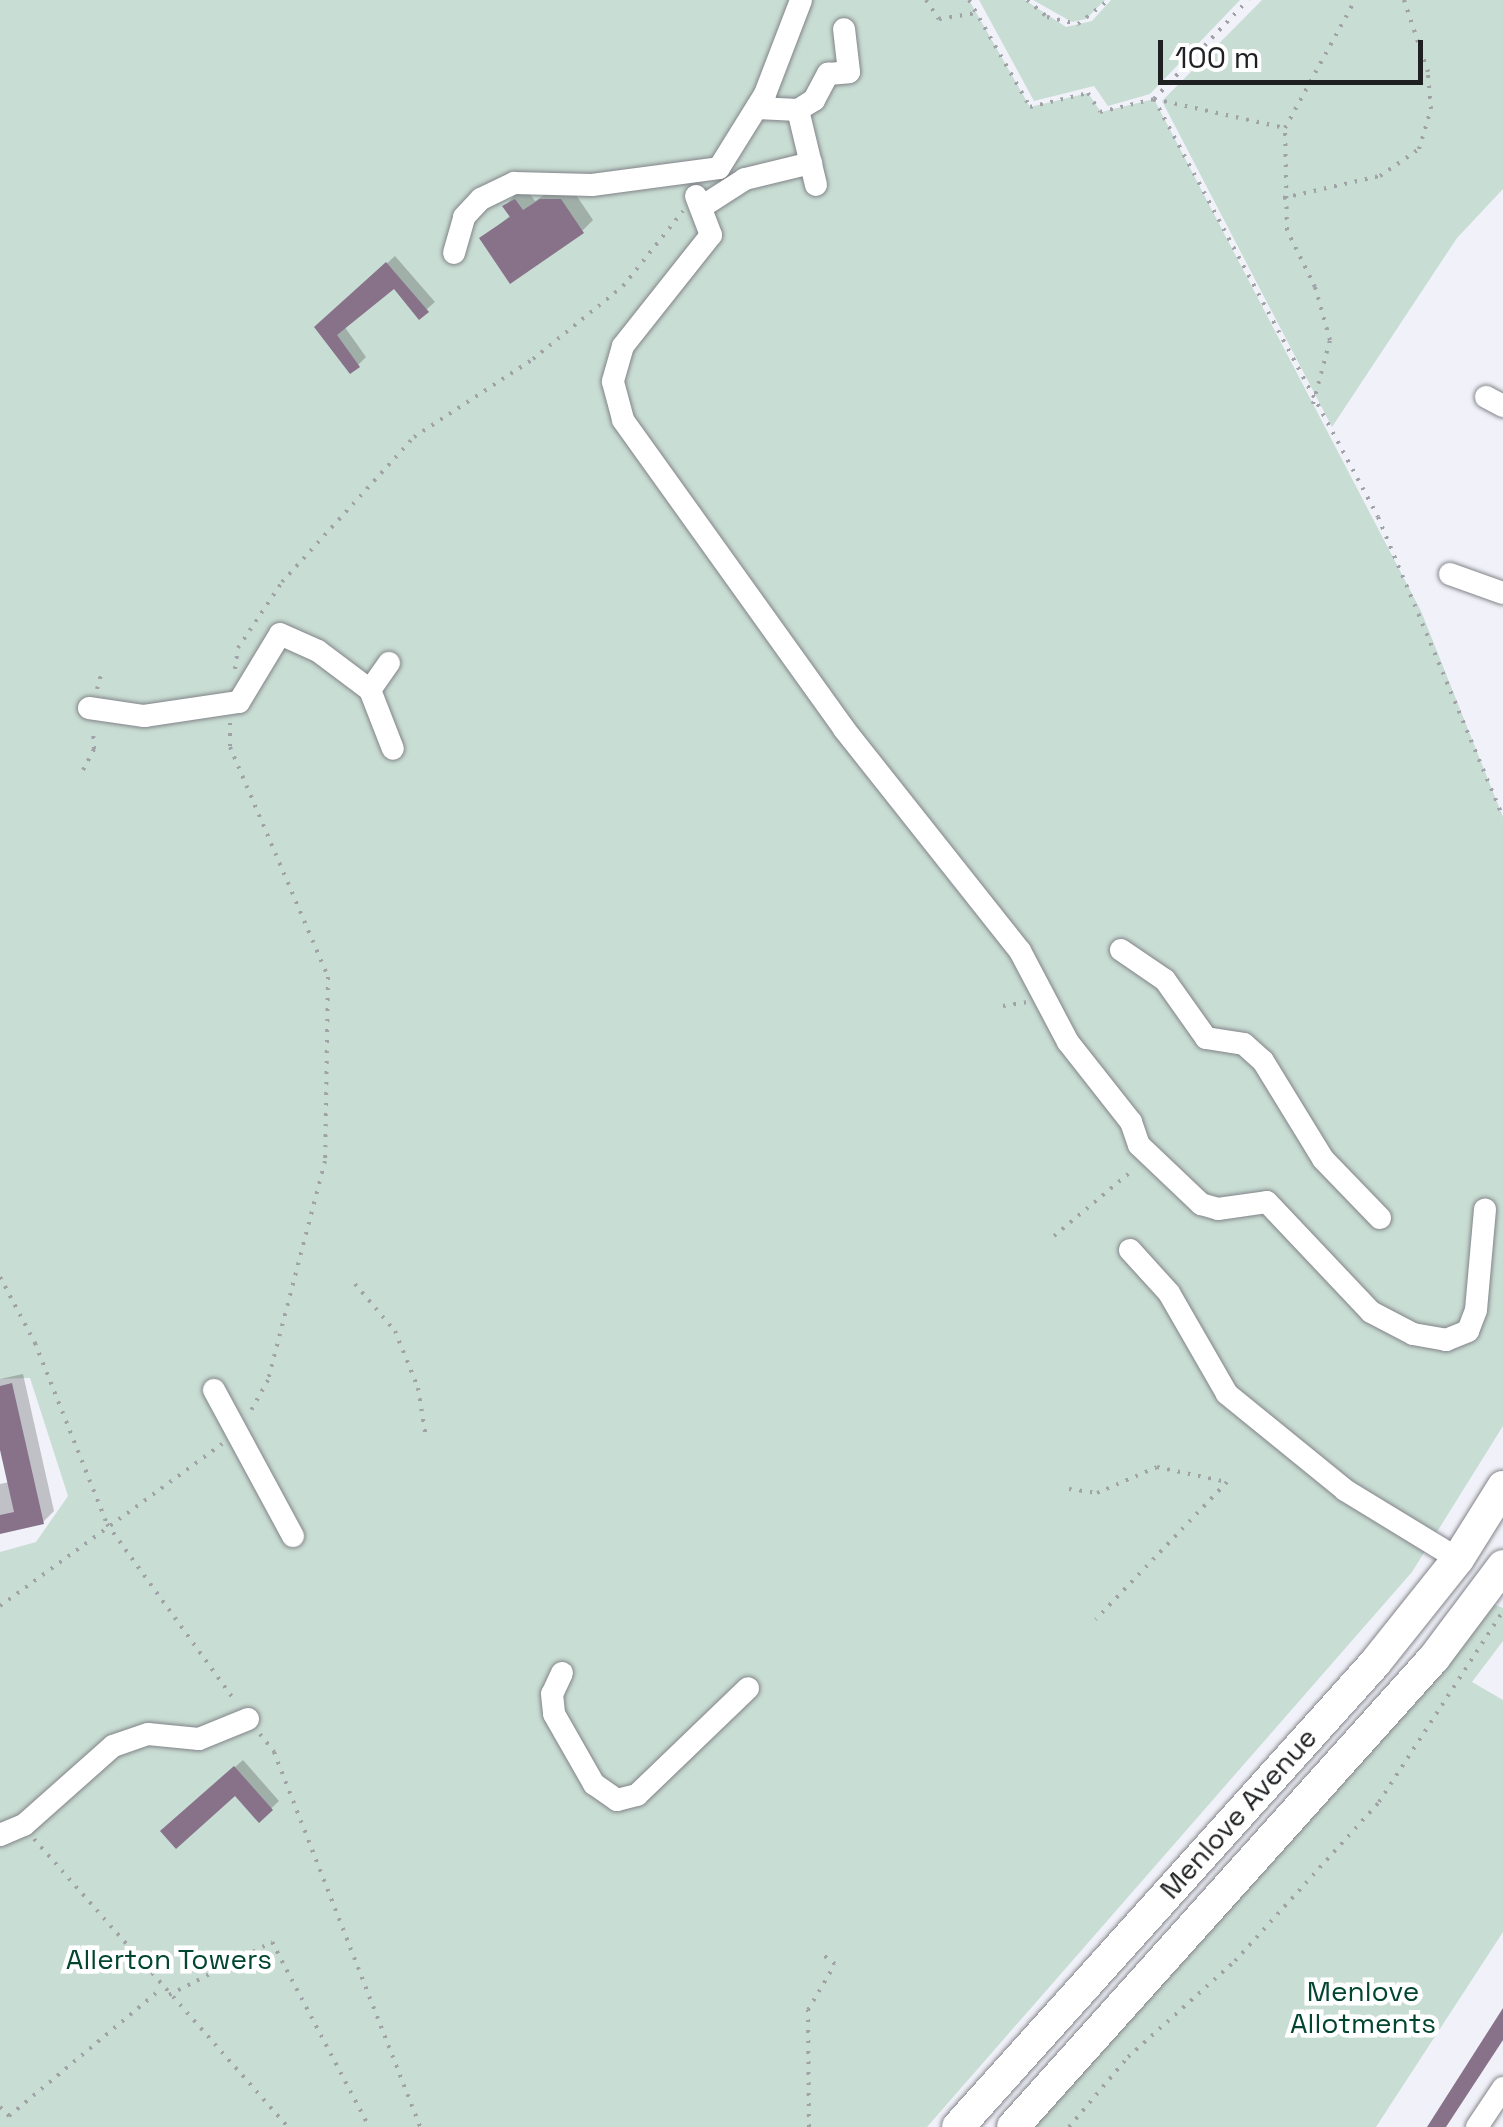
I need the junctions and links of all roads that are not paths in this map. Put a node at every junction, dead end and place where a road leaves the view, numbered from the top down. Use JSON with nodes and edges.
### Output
{"nodes":[{"id":1,"x":801,"y":0,"type":"edge"},
{"id":2,"x":844,"y":28,"type":"dead end"},
{"id":3,"x":756,"y":108,"type":"junction"},
{"id":4,"x":798,"y":110,"type":"junction"},
{"id":5,"x":454,"y":253,"type":"dead end"},
{"id":6,"x":1450,"y":574,"type":"dead end"},
{"id":7,"x":1503,"y":593,"type":"edge"},
{"id":8,"x":389,"y":664,"type":"dead end"},
{"id":9,"x":370,"y":690,"type":"junction"},
{"id":10,"x":89,"y":708,"type":"dead end"},
{"id":11,"x":392,"y":749,"type":"dead end"},
{"id":12,"x":1121,"y":950,"type":"dead end"},
{"id":13,"x":1485,"y":1208,"type":"dead end"},
{"id":14,"x":1380,"y":1218,"type":"dead end"},
{"id":15,"x":1130,"y":1250,"type":"dead end"},
{"id":16,"x":214,"y":1390,"type":"dead end"},
{"id":17,"x":1503,"y":1487,"type":"edge"},
{"id":18,"x":293,"y":1536,"type":"dead end"},
{"id":19,"x":1458,"y":1559,"type":"junction"},
{"id":20,"x":1499,"y":1587,"type":"edge"},
{"id":21,"x":562,"y":1674,"type":"dead end"},
{"id":22,"x":748,"y":1688,"type":"dead end"},
{"id":23,"x":248,"y":1718,"type":"road end"},
{"id":24,"x":0,"y":1835,"type":"edge"},
{"id":25,"x":1503,"y":2088,"type":"edge"},
{"id":26,"x":958,"y":2127,"type":"edge"},
{"id":27,"x":1013,"y":2127,"type":"edge"},
{"id":28,"x":1477,"y":2127,"type":"edge"}],
"edges":[{"from":1,"to":3,"type":"street"},
{"from":2,"to":4,"type":"street"},
{"from":3,"to":4,"type":"street"},
{"from":3,"to":5,"type":"street"},
{"from":4,"to":13,"type":"street"},
{"from":6,"to":7,"type":"street"},
{"from":8,"to":9,"type":"street"},
{"from":9,"to":10,"type":"street"},
{"from":9,"to":11,"type":"street"},
{"from":12,"to":14,"type":"street"},
{"from":15,"to":19,"type":"street"},
{"from":16,"to":18,"type":"street"},
{"from":17,"to":19,"type":"highway","name":"Menlove Avenue"},
{"from":19,"to":20,"type":"highway"},
{"from":19,"to":26,"type":"highway","name":"Menlove Avenue"},
{"from":20,"to":27,"type":"highway","name":"Menlove Avenue"},
{"from":21,"to":22,"type":"street"},
{"from":23,"to":24,"type":"street"},
{"from":25,"to":28,"type":"street"}]}
